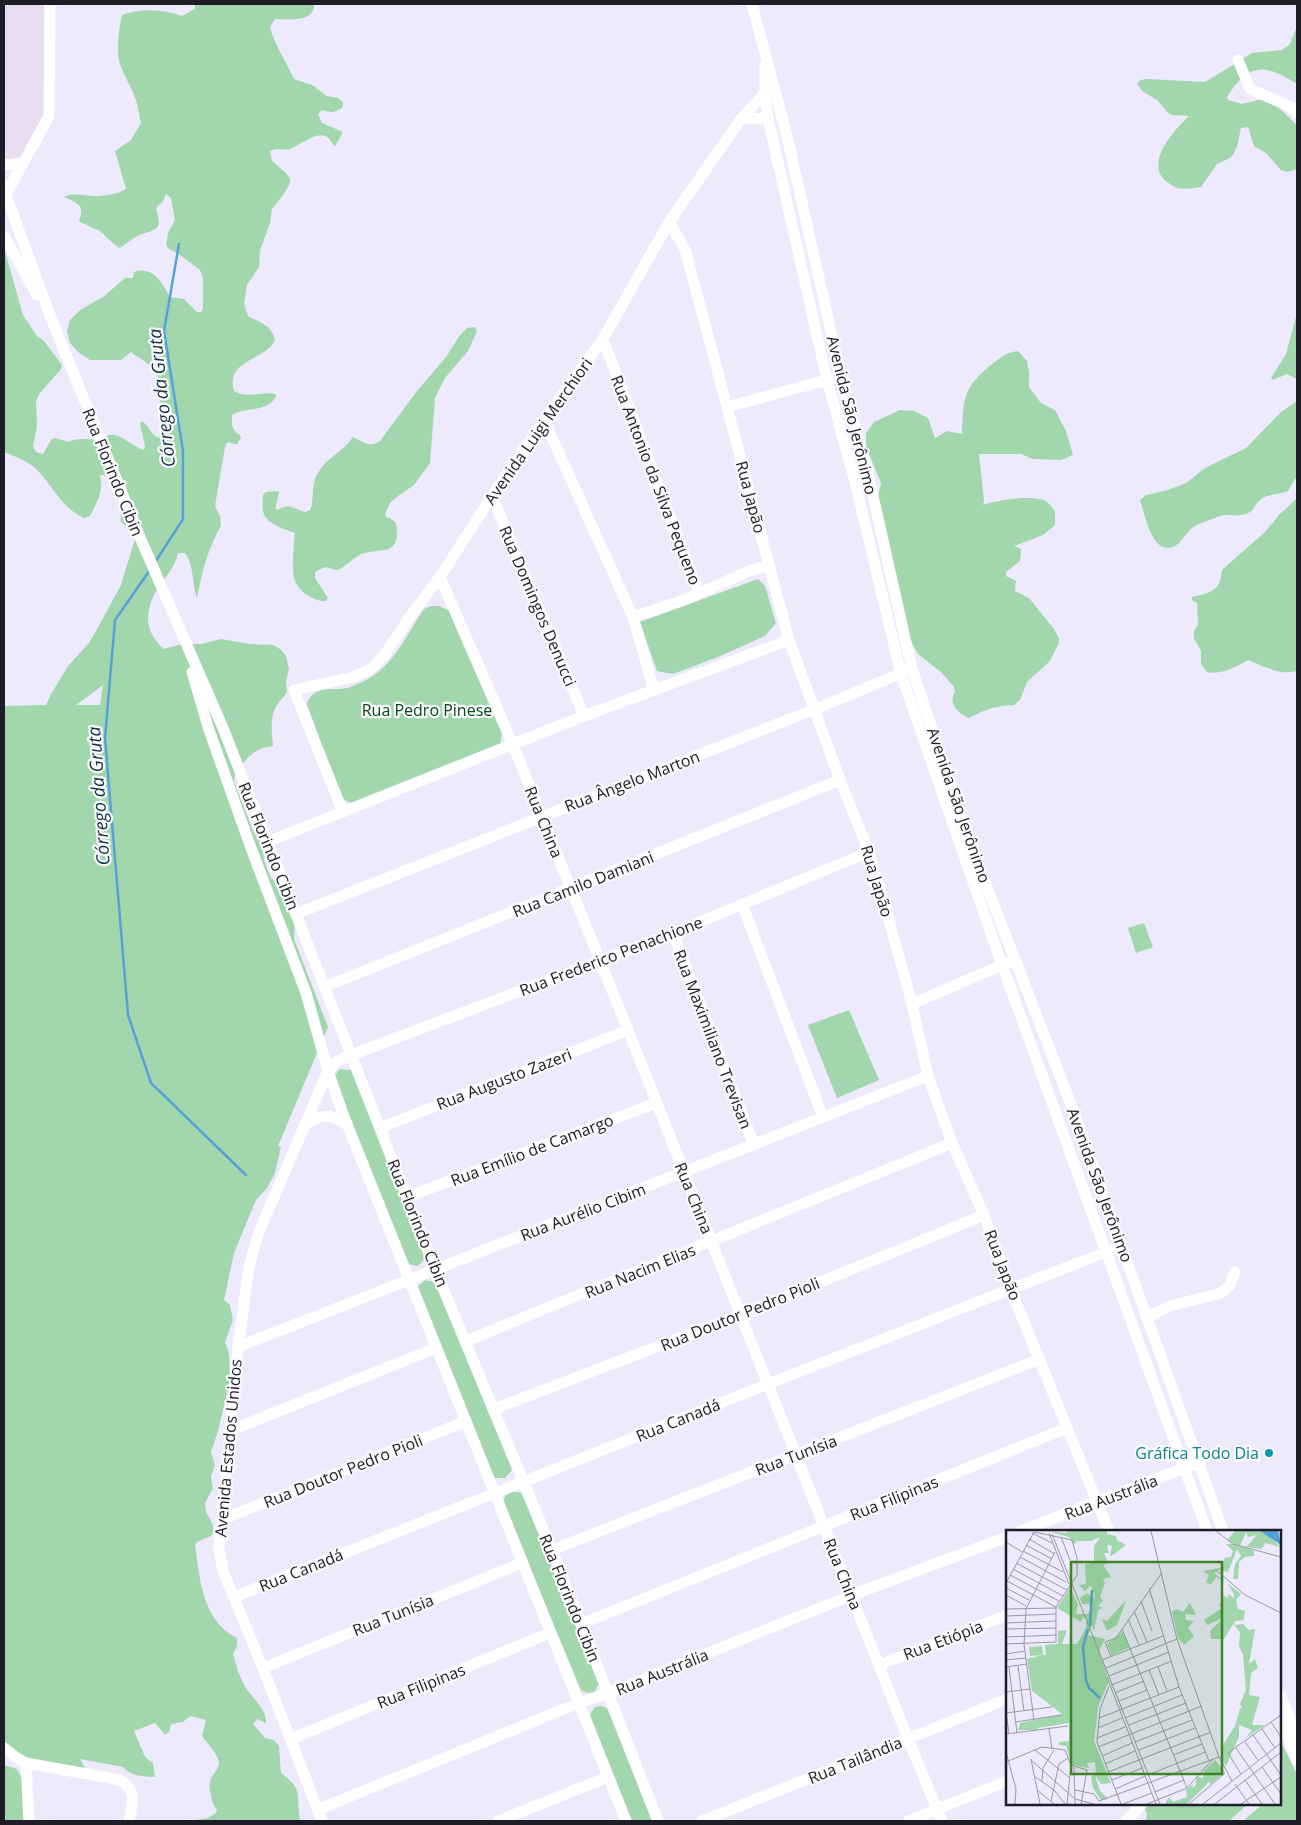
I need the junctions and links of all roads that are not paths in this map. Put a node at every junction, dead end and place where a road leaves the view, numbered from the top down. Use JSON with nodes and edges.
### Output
{"nodes":[{"id":1,"x":50,"y":4,"type":"edge"},
{"id":2,"x":752,"y":4,"type":"edge"},
{"id":3,"x":765,"y":58,"type":"junction"},
{"id":4,"x":1238,"y":60,"type":"dead end"},
{"id":5,"x":765,"y":93,"type":"junction"},
{"id":6,"x":1297,"y":113,"type":"edge"},
{"id":7,"x":768,"y":118,"type":"junction"},
{"id":8,"x":741,"y":119,"type":"junction"},
{"id":9,"x":787,"y":136,"type":"junction"},
{"id":10,"x":22,"y":163,"type":"junction"},
{"id":11,"x":4,"y":165,"type":"edge"},
{"id":12,"x":4,"y":190,"type":"edge"},
{"id":13,"x":669,"y":222,"type":"junction"},
{"id":14,"x":4,"y":236,"type":"edge"},
{"id":15,"x":51,"y":318,"type":"junction"},
{"id":16,"x":603,"y":339,"type":"junction"},
{"id":17,"x":841,"y":376,"type":"junction"},
{"id":18,"x":827,"y":380,"type":"junction"},
{"id":19,"x":727,"y":407,"type":"junction"},
{"id":20,"x":544,"y":420,"type":"junction"},
{"id":21,"x":492,"y":496,"type":"junction"},
{"id":22,"x":873,"y":497,"type":"junction"},
{"id":23,"x":860,"y":501,"type":"junction"},
{"id":24,"x":769,"y":566,"type":"junction"},
{"id":25,"x":440,"y":577,"type":"junction"},
{"id":26,"x":699,"y":593,"type":"junction"},
{"id":27,"x":633,"y":617,"type":"junction"},
{"id":28,"x":178,"y":624,"type":"junction"},
{"id":29,"x":789,"y":640,"type":"junction"},
{"id":30,"x":906,"y":671,"type":"junction"},
{"id":31,"x":654,"y":690,"type":"junction"},
{"id":32,"x":815,"y":709,"type":"junction"},
{"id":33,"x":584,"y":716,"type":"junction"},
{"id":34,"x":513,"y":745,"type":"junction"},
{"id":35,"x":840,"y":780,"type":"junction"},
{"id":36,"x":343,"y":812,"type":"junction"},
{"id":37,"x":542,"y":816,"type":"junction"},
{"id":38,"x":268,"y":842,"type":"junction"},
{"id":39,"x":869,"y":852,"type":"junction"},
{"id":40,"x":571,"y":889,"type":"junction"},
{"id":41,"x":742,"y":904,"type":"junction"},
{"id":42,"x":296,"y":914,"type":"junction"},
{"id":43,"x":673,"y":933,"type":"junction"},
{"id":44,"x":1016,"y":960,"type":"junction"},
{"id":45,"x":600,"y":961,"type":"junction"},
{"id":46,"x":1002,"y":964,"type":"junction"},
{"id":47,"x":324,"y":987,"type":"junction"},
{"id":48,"x":912,"y":1004,"type":"junction"},
{"id":49,"x":628,"y":1030,"type":"junction"},
{"id":50,"x":351,"y":1054,"type":"junction"},
{"id":51,"x":328,"y":1071,"type":"junction"},
{"id":52,"x":928,"y":1076,"type":"junction"},
{"id":53,"x":656,"y":1103,"type":"junction"},
{"id":54,"x":823,"y":1116,"type":"junction"},
{"id":55,"x":346,"y":1124,"type":"junction"},
{"id":56,"x":304,"y":1126,"type":"junction"},
{"id":57,"x":380,"y":1128,"type":"junction"},
{"id":58,"x":952,"y":1143,"type":"junction"},
{"id":59,"x":754,"y":1145,"type":"junction"},
{"id":60,"x":685,"y":1172,"type":"junction"},
{"id":61,"x":407,"y":1197,"type":"junction"},
{"id":62,"x":984,"y":1215,"type":"junction"},
{"id":63,"x":712,"y":1242,"type":"junction"},
{"id":64,"x":1122,"y":1246,"type":"junction"},
{"id":65,"x":1106,"y":1252,"type":"junction"},
{"id":66,"x":436,"y":1269,"type":"junction"},
{"id":67,"x":1235,"y":1272,"type":"dead end"},
{"id":68,"x":409,"y":1279,"type":"junction"},
{"id":69,"x":1012,"y":1290,"type":"junction"},
{"id":70,"x":740,"y":1314,"type":"junction"},
{"id":71,"x":1148,"y":1317,"type":"junction"},
{"id":72,"x":466,"y":1341,"type":"junction"},
{"id":73,"x":238,"y":1347,"type":"junction"},
{"id":74,"x":436,"y":1348,"type":"junction"},
{"id":75,"x":1040,"y":1358,"type":"junction"},
{"id":76,"x":768,"y":1384,"type":"junction"},
{"id":77,"x":494,"y":1409,"type":"junction"},
{"id":78,"x":466,"y":1421,"type":"junction"},
{"id":79,"x":1067,"y":1428,"type":"junction"},
{"id":80,"x":229,"y":1431,"type":"junction"},
{"id":81,"x":796,"y":1455,"type":"junction"},
{"id":82,"x":1200,"y":1462,"type":"junction"},
{"id":83,"x":1184,"y":1468,"type":"junction"},
{"id":84,"x":524,"y":1482,"type":"junction"},
{"id":85,"x":494,"y":1492,"type":"junction"},
{"id":86,"x":1098,"y":1502,"type":"junction"},
{"id":87,"x":221,"y":1520,"type":"junction"},
{"id":88,"x":824,"y":1527,"type":"junction"},
{"id":89,"x":1025,"y":1530,"type":"edge"},
{"id":90,"x":1109,"y":1530,"type":"edge"},
{"id":91,"x":1207,"y":1530,"type":"edge"},
{"id":92,"x":1223,"y":1530,"type":"edge"},
{"id":93,"x":1006,"y":1537,"type":"edge"},
{"id":94,"x":552,"y":1550,"type":"junction"},
{"id":95,"x":522,"y":1563,"type":"junction"},
{"id":96,"x":852,"y":1595,"type":"junction"},
{"id":97,"x":234,"y":1597,"type":"junction"},
{"id":98,"x":1006,"y":1615,"type":"edge"},
{"id":99,"x":580,"y":1624,"type":"junction"},
{"id":100,"x":550,"y":1633,"type":"junction"},
{"id":101,"x":879,"y":1664,"type":"junction"},
{"id":102,"x":263,"y":1668,"type":"junction"},
{"id":103,"x":609,"y":1693,"type":"junction"},
{"id":104,"x":1281,"y":1697,"type":"edge"},
{"id":105,"x":1006,"y":1699,"type":"edge"},
{"id":106,"x":579,"y":1703,"type":"junction"},
{"id":107,"x":1281,"y":1721,"type":"edge"},
{"id":108,"x":1297,"y":1737,"type":"edge"},
{"id":109,"x":291,"y":1739,"type":"junction"},
{"id":110,"x":908,"y":1739,"type":"junction"},
{"id":111,"x":4,"y":1748,"type":"edge"},
{"id":112,"x":1297,"y":1759,"type":"edge"},
{"id":113,"x":26,"y":1763,"type":"junction"},
{"id":114,"x":608,"y":1777,"type":"junction"},
{"id":115,"x":1006,"y":1782,"type":"edge"},
{"id":116,"x":1141,"y":1805,"type":"edge"},
{"id":117,"x":317,"y":1810,"type":"junction"},
{"id":118,"x":938,"y":1810,"type":"junction"},
{"id":119,"x":29,"y":1821,"type":"edge"},
{"id":120,"x":129,"y":1821,"type":"edge"},
{"id":121,"x":322,"y":1821,"type":"edge"},
{"id":122,"x":498,"y":1821,"type":"edge"},
{"id":123,"x":626,"y":1821,"type":"edge"},
{"id":124,"x":658,"y":1821,"type":"edge"},
{"id":125,"x":702,"y":1821,"type":"edge"},
{"id":126,"x":908,"y":1821,"type":"edge"},
{"id":127,"x":942,"y":1821,"type":"edge"},
{"id":128,"x":1126,"y":1821,"type":"edge"}],
"edges":[{"from":1,"to":10,"type":"street"},
{"from":2,"to":3,"type":"street","name":"Avenida São Jerônimo"},
{"from":3,"to":5,"type":"street","name":"Avenida São Jerônimo"},
{"from":3,"to":9,"type":"street","name":"Avenida São Jerônimo"},
{"from":4,"to":6,"type":"street"},
{"from":5,"to":7,"type":"street","name":"Avenida São Jerônimo"},
{"from":5,"to":8,"type":"street","name":"Avenida Luigi Merchiori"},
{"from":5,"to":9,"type":"street"},
{"from":7,"to":8,"type":"street"},
{"from":7,"to":18,"type":"street","name":"Avenida São Jerônimo"},
{"from":8,"to":13,"type":"street","name":"Avenida Luigi Merchiori"},
{"from":9,"to":17,"type":"street","name":"Avenida São Jerônimo"},
{"from":10,"to":11,"type":"street"},
{"from":10,"to":12,"type":"street"},
{"from":12,"to":15,"type":"street","name":"Rua Florindo Cibin"},
{"from":13,"to":16,"type":"street","name":"Avenida Luigi Merchiori"},
{"from":13,"to":19,"type":"street","name":"Rua Japão"},
{"from":14,"to":15,"type":"street","name":"Rua Florindo Cibin"},
{"from":15,"to":28,"type":"street","name":"Rua Florindo Cibin"},
{"from":16,"to":20,"type":"street","name":"Avenida Luigi Merchiori"},
{"from":16,"to":26,"type":"street","name":"Rua Antonio da Silva Pequeno"},
{"from":17,"to":18,"type":"street"},
{"from":17,"to":22,"type":"street","name":"Avenida São Jerônimo"},
{"from":18,"to":19,"type":"street"},
{"from":18,"to":23,"type":"street","name":"Avenida São Jerônimo"},
{"from":19,"to":24,"type":"street","name":"Rua Japão"},
{"from":20,"to":21,"type":"street","name":"Avenida Luigi Merchiori"},
{"from":20,"to":27,"type":"street"},
{"from":21,"to":25,"type":"street","name":"Avenida Luigi Merchiori"},
{"from":21,"to":33,"type":"street","name":"Rua Domingos Denucci"},
{"from":22,"to":23,"type":"street"},
{"from":22,"to":30,"type":"street","name":"Avenida São Jerônimo"},
{"from":23,"to":30,"type":"street","name":"Avenida São Jerônimo"},
{"from":24,"to":26,"type":"street"},
{"from":24,"to":29,"type":"street","name":"Rua Japão"},
{"from":25,"to":34,"type":"street","name":"Rua China"},
{"from":25,"to":36,"type":"street","name":"Avenida Luigi Merchiori"},
{"from":26,"to":27,"type":"street"},
{"from":27,"to":31,"type":"street"},
{"from":28,"to":38,"type":"street","name":"Rua Florindo Cibin"},
{"from":28,"to":51,"type":"street","name":"Rua Florindo Cibin"},
{"from":29,"to":31,"type":"street"},
{"from":29,"to":32,"type":"street","name":"Rua Japão"},
{"from":30,"to":32,"type":"street","name":"Rua Ângelo Marton"},
{"from":30,"to":44,"type":"street","name":"Avenida São Jerônimo"},
{"from":30,"to":46,"type":"street","name":"Avenida São Jerônimo"},
{"from":31,"to":33,"type":"street"},
{"from":32,"to":35,"type":"street","name":"Rua Japão"},
{"from":32,"to":37,"type":"street","name":"Rua Ângelo Marton"},
{"from":33,"to":34,"type":"street"},
{"from":34,"to":36,"type":"street"},
{"from":34,"to":37,"type":"street","name":"Rua China"},
{"from":35,"to":39,"type":"street","name":"Rua Japão"},
{"from":35,"to":40,"type":"street","name":"Rua Camilo Damiani"},
{"from":36,"to":38,"type":"street"},
{"from":37,"to":40,"type":"street","name":"Rua China"},
{"from":37,"to":42,"type":"street","name":"Rua Ângelo Marton"},
{"from":38,"to":42,"type":"street","name":"Rua Florindo Cibin"},
{"from":39,"to":41,"type":"street","name":"Rua Frederico Penachione"},
{"from":39,"to":48,"type":"street","name":"Rua Japão"},
{"from":40,"to":45,"type":"street","name":"Rua China"},
{"from":40,"to":47,"type":"street","name":"Rua Camilo Damiani"},
{"from":41,"to":43,"type":"street","name":"Rua Frederico Penachione"},
{"from":41,"to":54,"type":"street"},
{"from":42,"to":47,"type":"street","name":"Rua Florindo Cibin"},
{"from":43,"to":45,"type":"street","name":"Rua Frederico Penachione"},
{"from":43,"to":59,"type":"street","name":"Rua Maximiliano Trevisan"},
{"from":44,"to":46,"type":"street"},
{"from":44,"to":64,"type":"street","name":"Avenida São Jerônimo"},
{"from":45,"to":49,"type":"street","name":"Rua China"},
{"from":45,"to":50,"type":"street","name":"Rua Frederico Penachione"},
{"from":46,"to":48,"type":"street"},
{"from":46,"to":65,"type":"street","name":"Avenida São Jerônimo"},
{"from":47,"to":50,"type":"street","name":"Rua Florindo Cibin"},
{"from":48,"to":52,"type":"street","name":"Rua Japão"},
{"from":49,"to":53,"type":"street","name":"Rua China"},
{"from":49,"to":57,"type":"street","name":"Rua Augusto Zazeri"},
{"from":50,"to":51,"type":"street","name":"Rua Frederico Penachione"},
{"from":50,"to":57,"type":"street","name":"Rua Florindo Cibin"},
{"from":51,"to":55,"type":"street","name":"Rua Florindo Cibin"},
{"from":51,"to":56,"type":"street","name":"Avenida Estados Unidos"},
{"from":52,"to":54,"type":"street","name":"Rua Aurélio Cibim"},
{"from":52,"to":58,"type":"street","name":"Rua Japão"},
{"from":53,"to":60,"type":"street","name":"Rua China"},
{"from":53,"to":61,"type":"street","name":"Rua Emílio de Camargo"},
{"from":54,"to":59,"type":"street","name":"Rua Aurélio Cibim"},
{"from":55,"to":56,"type":"street"},
{"from":55,"to":68,"type":"street","name":"Rua Florindo Cibin"},
{"from":56,"to":73,"type":"street","name":"Avenida Estados Unidos"},
{"from":57,"to":61,"type":"street","name":"Rua Florindo Cibin"},
{"from":58,"to":62,"type":"street","name":"Rua Japão"},
{"from":58,"to":63,"type":"street","name":"Rua Nacim Elias"},
{"from":59,"to":60,"type":"street","name":"Rua Aurélio Cibim"},
{"from":60,"to":63,"type":"street","name":"Rua China"},
{"from":60,"to":66,"type":"street","name":"Rua Aurélio Cibim"},
{"from":61,"to":66,"type":"street","name":"Rua Florindo Cibin"},
{"from":62,"to":69,"type":"street","name":"Rua Japão"},
{"from":62,"to":70,"type":"street","name":"Rua Doutor Pedro Pioli"},
{"from":63,"to":70,"type":"street","name":"Rua China"},
{"from":63,"to":72,"type":"street","name":"Rua Nacim Elias"},
{"from":64,"to":65,"type":"street","name":"Rua Canadá"},
{"from":64,"to":71,"type":"street","name":"Avenida São Jerônimo"},
{"from":65,"to":69,"type":"street","name":"Rua Canadá"},
{"from":65,"to":83,"type":"street","name":"Avenida São Jerônimo"},
{"from":66,"to":68,"type":"street","name":"Rua Aurélio Cibim"},
{"from":66,"to":72,"type":"street","name":"Rua Florindo Cibin"},
{"from":67,"to":71,"type":"street"},
{"from":68,"to":73,"type":"street","name":"Rua Aurélio Cibim"},
{"from":68,"to":74,"type":"street","name":"Rua Florindo Cibin"},
{"from":69,"to":75,"type":"street","name":"Rua Japão"},
{"from":69,"to":76,"type":"street","name":"Rua Canadá"},
{"from":70,"to":76,"type":"street","name":"Rua China"},
{"from":70,"to":77,"type":"street","name":"Rua Doutor Pedro Pioli"},
{"from":71,"to":82,"type":"street","name":"Avenida São Jerônimo"},
{"from":72,"to":77,"type":"street","name":"Rua Florindo Cibin"},
{"from":73,"to":80,"type":"street","name":"Avenida Estados Unidos"},
{"from":74,"to":78,"type":"street","name":"Rua Florindo Cibin"},
{"from":74,"to":80,"type":"street"},
{"from":75,"to":79,"type":"street","name":"Rua Japão"},
{"from":75,"to":81,"type":"street","name":"Rua Tunísia"},
{"from":76,"to":81,"type":"street","name":"Rua China"},
{"from":76,"to":84,"type":"street","name":"Rua Canadá"},
{"from":77,"to":84,"type":"street","name":"Rua Florindo Cibin"},
{"from":78,"to":85,"type":"street","name":"Rua Florindo Cibin"},
{"from":78,"to":87,"type":"street","name":"Rua Doutor Pedro Pioli"},
{"from":79,"to":86,"type":"street","name":"Rua Japão"},
{"from":79,"to":88,"type":"street","name":"Rua Filipinas"},
{"from":80,"to":87,"type":"street","name":"Avenida Estados Unidos"},
{"from":81,"to":88,"type":"street","name":"Rua China"},
{"from":81,"to":94,"type":"street","name":"Rua Tunísia"},
{"from":82,"to":83,"type":"street","name":"Rua Austrália"},
{"from":82,"to":92,"type":"street","name":"Avenida São Jerônimo"},
{"from":83,"to":86,"type":"street","name":"Rua Austrália"},
{"from":83,"to":91,"type":"street","name":"Avenida São Jerônimo"},
{"from":84,"to":85,"type":"street","name":"Rua Canadá"},
{"from":84,"to":94,"type":"street","name":"Rua Florindo Cibin"},
{"from":85,"to":95,"type":"street","name":"Rua Florindo Cibin"},
{"from":85,"to":97,"type":"street","name":"Rua Canadá"},
{"from":86,"to":89,"type":"street","name":"Rua Austrália"},
{"from":86,"to":90,"type":"street","name":"Rua Japão"},
{"from":87,"to":97,"type":"street","name":"Avenida Estados Unidos"},
{"from":88,"to":96,"type":"street","name":"Rua China"},
{"from":88,"to":99,"type":"street","name":"Rua Filipinas"},
{"from":93,"to":96,"type":"street","name":"Rua Austrália"},
{"from":94,"to":99,"type":"street","name":"Rua Florindo Cibin"},
{"from":95,"to":100,"type":"street","name":"Rua Florindo Cibin"},
{"from":95,"to":102,"type":"street","name":"Rua Tunísia"},
{"from":96,"to":101,"type":"street","name":"Rua China"},
{"from":96,"to":103,"type":"street","name":"Rua Austrália"},
{"from":97,"to":102,"type":"street","name":"Avenida Estados Unidos"},
{"from":98,"to":101,"type":"street","name":"Rua Etiópia"},
{"from":99,"to":103,"type":"street","name":"Rua Florindo Cibin"},
{"from":100,"to":106,"type":"street","name":"Rua Florindo Cibin"},
{"from":100,"to":109,"type":"street","name":"Rua Filipinas"},
{"from":101,"to":110,"type":"street","name":"Rua China"},
{"from":102,"to":109,"type":"street","name":"Avenida Estados Unidos"},
{"from":103,"to":106,"type":"street","name":"Rua Austrália"},
{"from":103,"to":124,"type":"street","name":"Rua Florindo Cibin"},
{"from":104,"to":108,"type":"street"},
{"from":105,"to":110,"type":"street","name":"Rua Tailândia"},
{"from":106,"to":114,"type":"street","name":"Rua Florindo Cibin"},
{"from":106,"to":117,"type":"street","name":"Rua Austrália"},
{"from":107,"to":112,"type":"street"},
{"from":109,"to":117,"type":"street","name":"Avenida Estados Unidos"},
{"from":110,"to":118,"type":"street","name":"Rua China"},
{"from":110,"to":125,"type":"street","name":"Rua Tailândia"},
{"from":111,"to":113,"type":"street"},
{"from":113,"to":119,"type":"street"},
{"from":113,"to":120,"type":"street"},
{"from":114,"to":122,"type":"street"},
{"from":114,"to":123,"type":"street","name":"Rua Florindo Cibin"},
{"from":115,"to":118,"type":"street"},
{"from":116,"to":128,"type":"street"},
{"from":117,"to":121,"type":"street","name":"Avenida Estados Unidos"},
{"from":118,"to":126,"type":"street"},
{"from":118,"to":127,"type":"street","name":"Rua China"}]}
